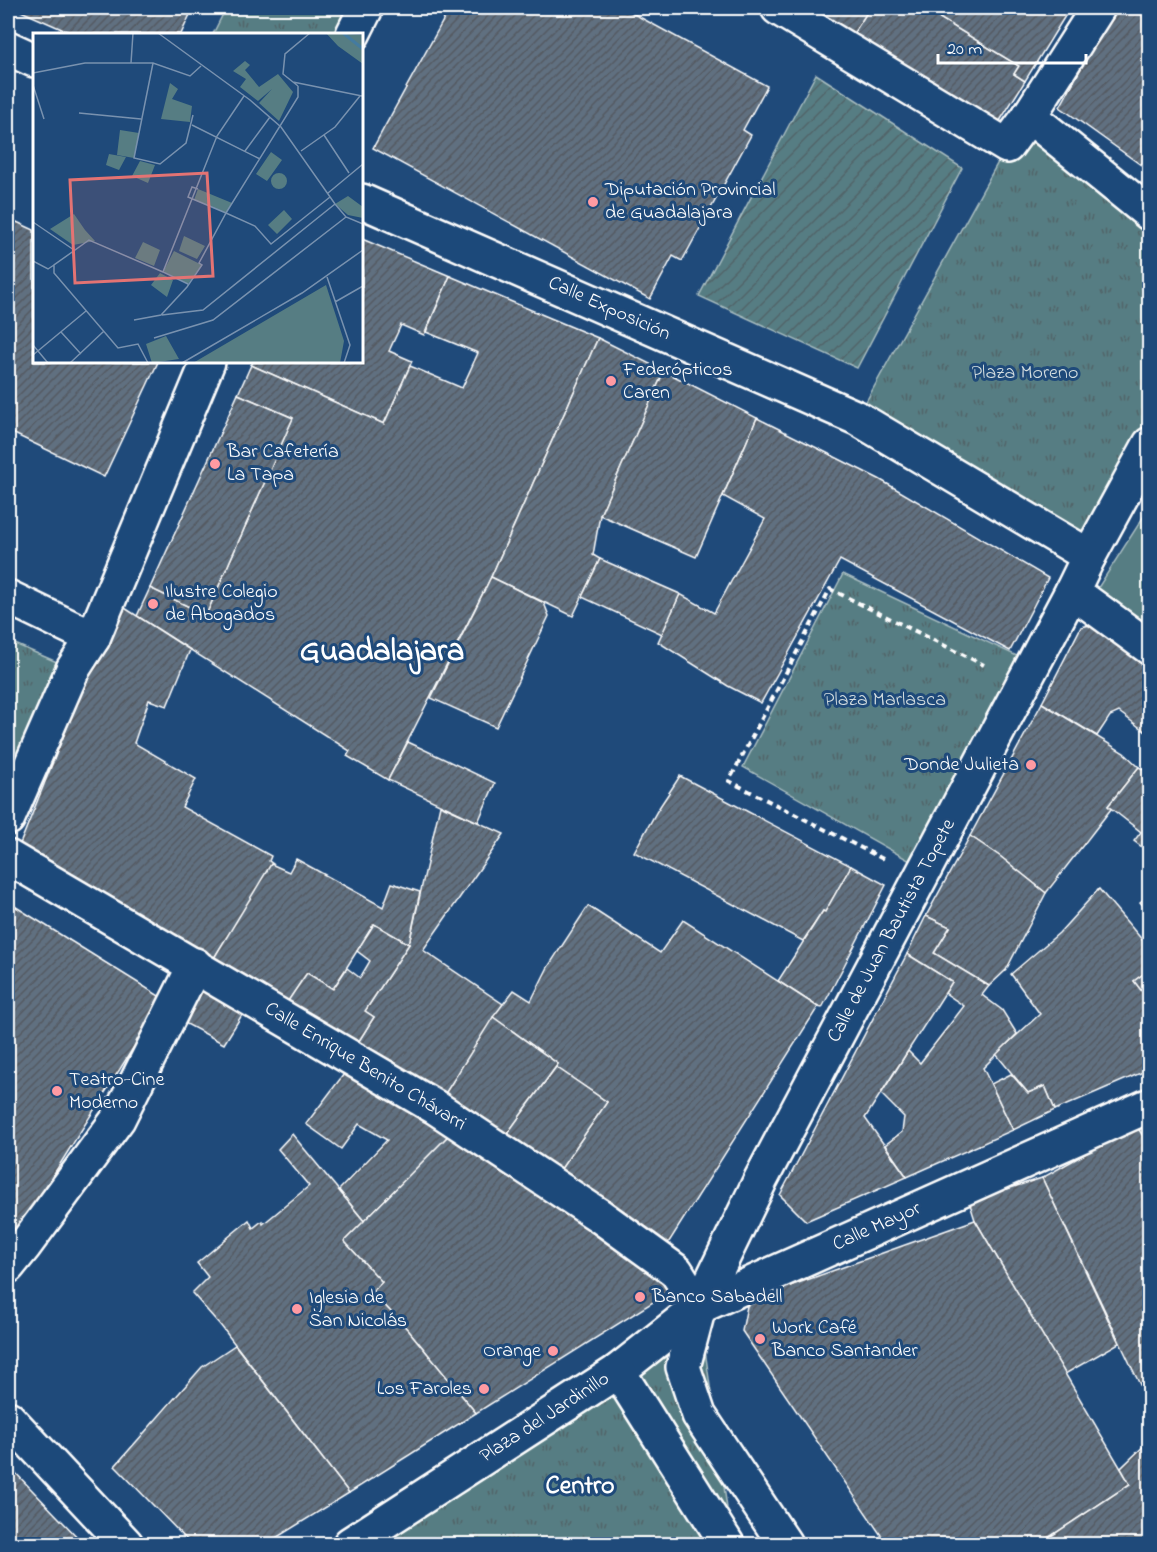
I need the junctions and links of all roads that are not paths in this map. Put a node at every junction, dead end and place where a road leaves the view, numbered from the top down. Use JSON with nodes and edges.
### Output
{"nodes":[{"id":1,"x":366,"y":8,"type":"edge"},
{"id":2,"x":778,"y":8,"type":"edge"},
{"id":3,"x":1098,"y":8,"type":"edge"},
{"id":4,"x":354,"y":33,"type":"edge"},
{"id":5,"x":8,"y":48,"type":"edge"},
{"id":6,"x":33,"y":60,"type":"edge"},
{"id":7,"x":1029,"y":116,"type":"junction"},
{"id":8,"x":363,"y":201,"type":"edge"},
{"id":9,"x":1149,"y":214,"type":"edge"},
{"id":10,"x":208,"y":363,"type":"edge"},
{"id":11,"x":1149,"y":444,"type":"edge"},
{"id":12,"x":1089,"y":556,"type":"junction"},
{"id":13,"x":1072,"y":591,"type":"junction"},
{"id":14,"x":8,"y":597,"type":"edge"},
{"id":15,"x":93,"y":638,"type":"junction"},
{"id":16,"x":1149,"y":648,"type":"edge"},
{"id":17,"x":8,"y":818,"type":"edge"},
{"id":18,"x":8,"y":857,"type":"edge"},
{"id":19,"x":195,"y":965,"type":"junction"},
{"id":20,"x":1149,"y":1105,"type":"edge"},
{"id":21,"x":8,"y":1266,"type":"edge"},
{"id":22,"x":699,"y":1307,"type":"junction"},
{"id":23,"x":618,"y":1371,"type":"junction"},
{"id":24,"x":8,"y":1418,"type":"edge"},
{"id":25,"x":384,"y":1536,"type":"edge"},
{"id":26,"x":784,"y":1544,"type":"edge"},
{"id":27,"x":126,"y":1545,"type":"edge"},
{"id":28,"x":350,"y":1545,"type":"edge"},
{"id":29,"x":727,"y":1545,"type":"edge"}],
"edges":[{"from":1,"to":4,"type":"street"},
{"from":2,"to":7,"type":"street"},
{"from":3,"to":7,"type":"street"},
{"from":5,"to":6,"type":"street"},
{"from":7,"to":9,"type":"street"},
{"from":8,"to":12,"type":"street","name":"Calle Exposición"},
{"from":10,"to":15,"type":"street"},
{"from":11,"to":12,"type":"street"},
{"from":12,"to":13,"type":"street","name":"Calle de Juan Bautista Topete"},
{"from":13,"to":16,"type":"street"},
{"from":13,"to":22,"type":"street","name":"Calle de Juan Bautista Topete"},
{"from":14,"to":15,"type":"street"},
{"from":15,"to":17,"type":"street"},
{"from":18,"to":19,"type":"street","name":"Calle Enrique Benito Chávarri"},
{"from":19,"to":21,"type":"street"},
{"from":19,"to":22,"type":"street","name":"Calle Enrique Benito Chávarri"},
{"from":20,"to":22,"type":"street","name":"Calle Mayor"},
{"from":22,"to":23,"type":"street","name":"Calle Mayor"},
{"from":22,"to":26,"type":"street"},
{"from":23,"to":25,"type":"street","name":"Plaza del Jardinillo"},
{"from":23,"to":29,"type":"street","name":"Plaza del Jardinillo"},
{"from":24,"to":27,"type":"street"},
{"from":25,"to":28,"type":"street"}]}
